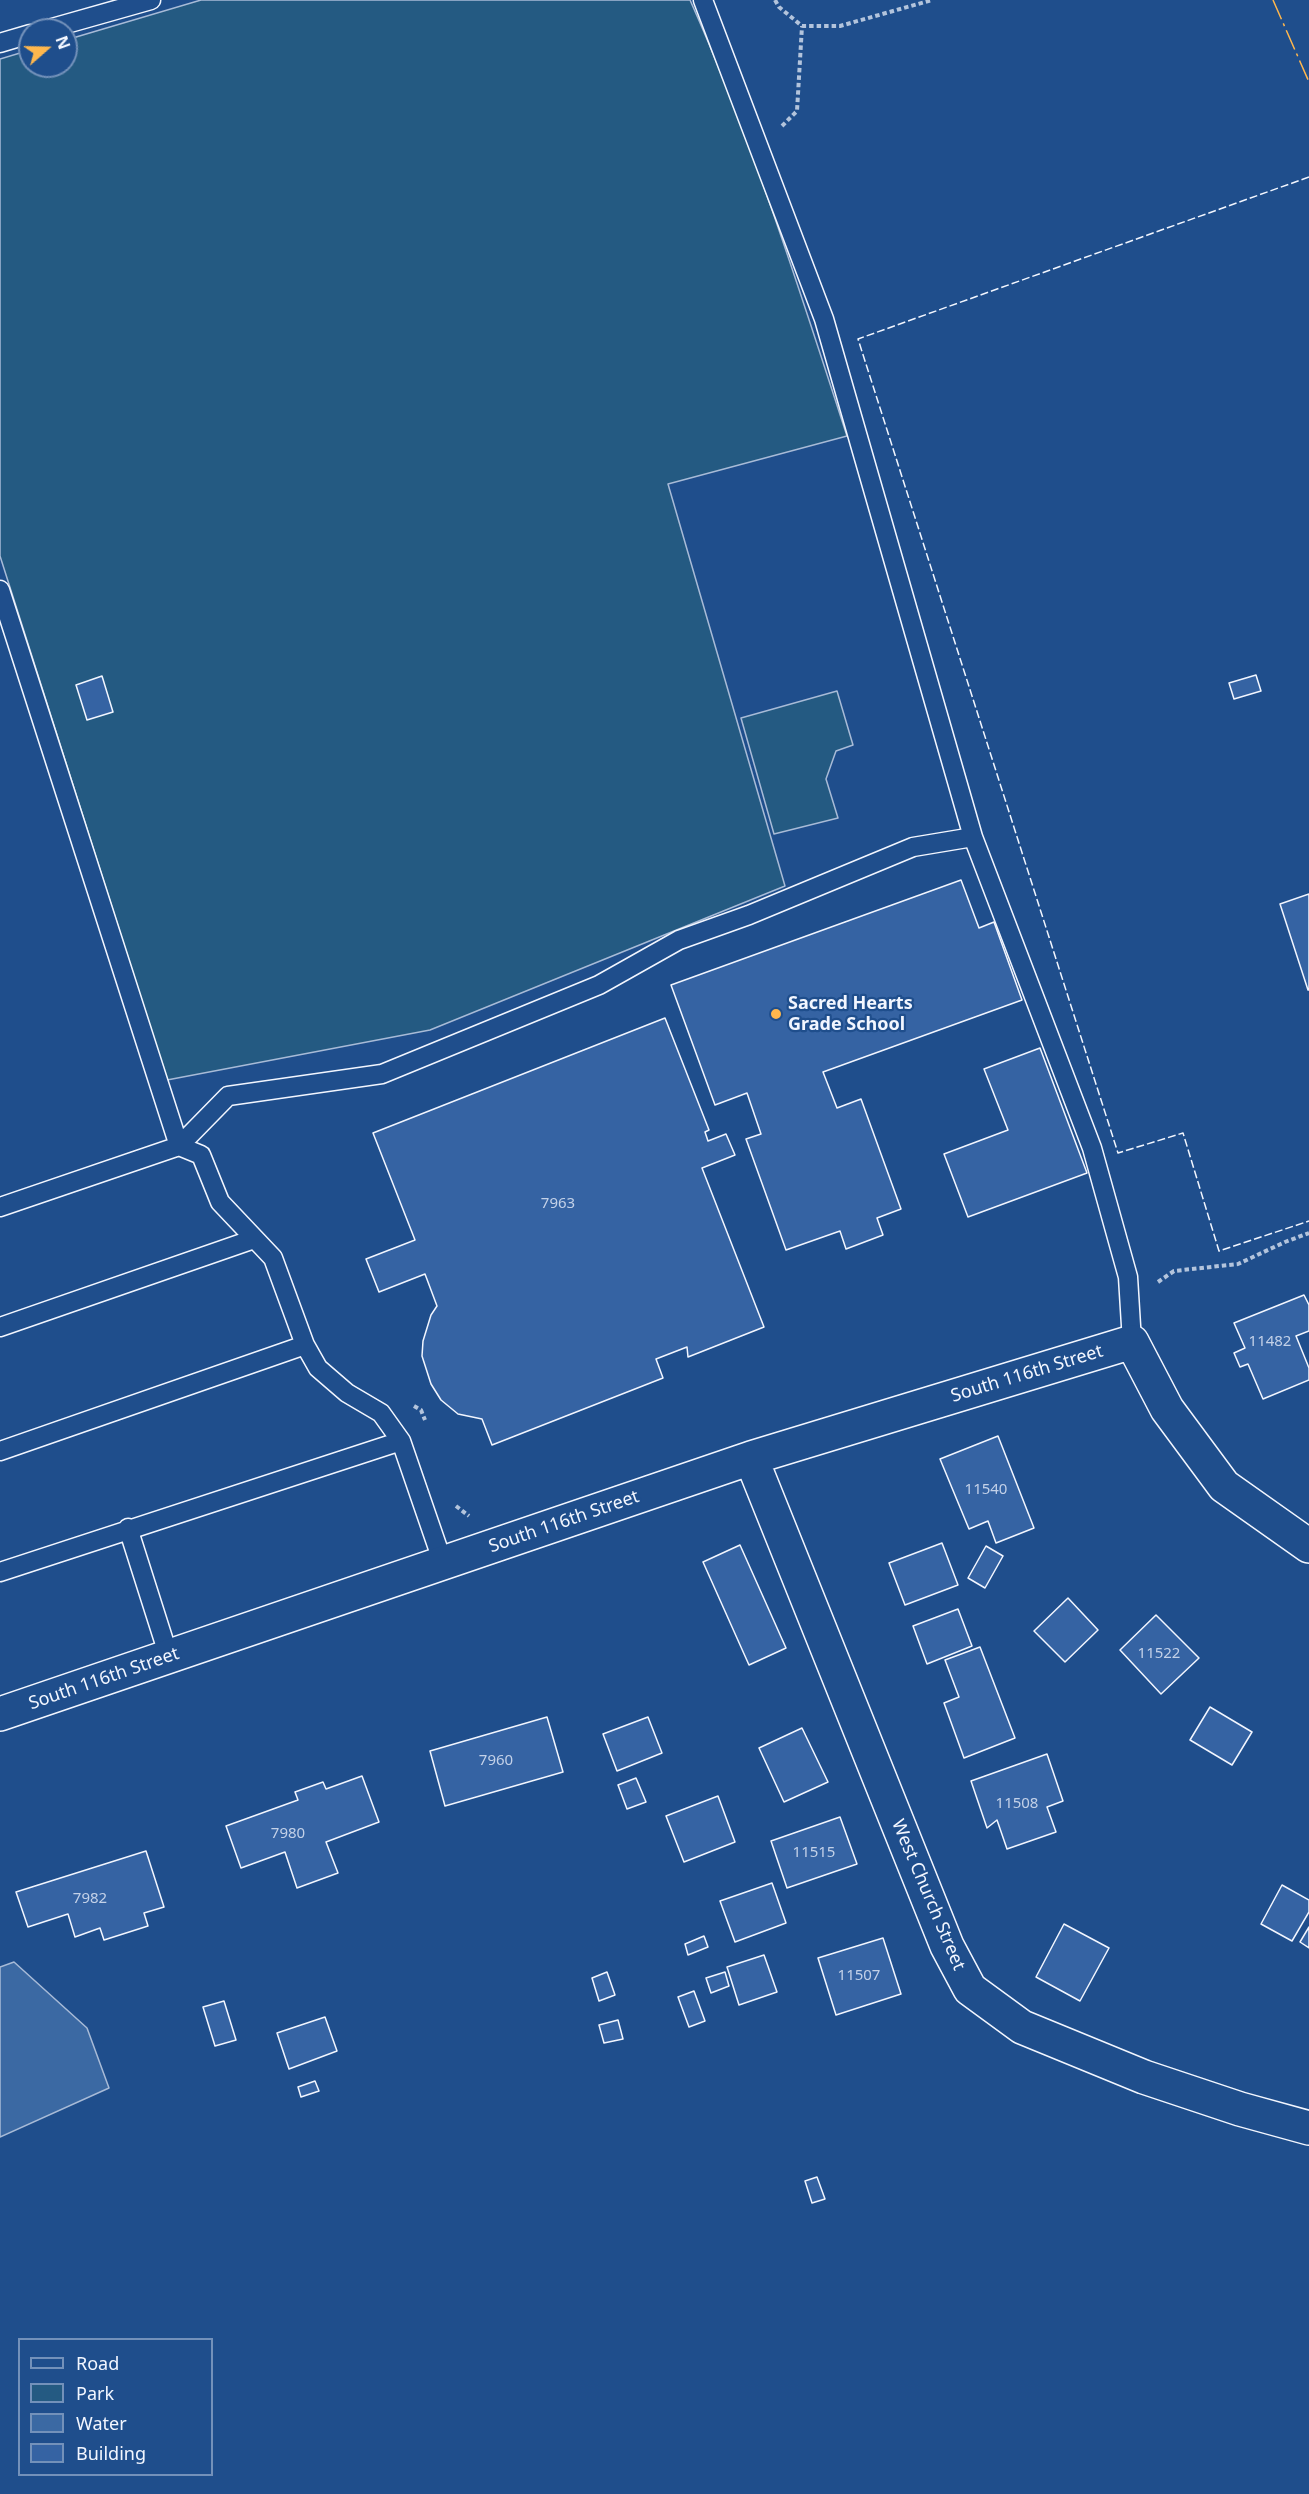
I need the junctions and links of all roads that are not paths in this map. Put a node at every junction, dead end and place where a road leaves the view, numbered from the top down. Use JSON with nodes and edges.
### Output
{"nodes":[{"id":1,"x":151,"y":0,"type":"edge"},
{"id":2,"x":703,"y":0,"type":"edge"},
{"id":3,"x":78,"y":21,"type":"edge"},
{"id":4,"x":18,"y":38,"type":"edge"},
{"id":5,"x":0,"y":43,"type":"edge"},
{"id":6,"x":0,"y":590,"type":"edge"},
{"id":7,"x":973,"y":837,"type":"junction"},
{"id":8,"x":179,"y":1146,"type":"junction"},
{"id":9,"x":0,"y":1207,"type":"edge"},
{"id":10,"x":254,"y":1239,"type":"junction"},
{"id":11,"x":0,"y":1327,"type":"edge"},
{"id":12,"x":1132,"y":1342,"type":"junction"},
{"id":13,"x":305,"y":1345,"type":"junction"},
{"id":14,"x":401,"y":1441,"type":"junction"},
{"id":15,"x":0,"y":1450,"type":"edge"},
{"id":16,"x":751,"y":1458,"type":"junction"},
{"id":17,"x":128,"y":1528,"type":"junction"},
{"id":18,"x":1309,"y":1546,"type":"edge"},
{"id":19,"x":443,"y":1563,"type":"junction"},
{"id":20,"x":0,"y":1572,"type":"edge"},
{"id":21,"x":169,"y":1656,"type":"junction"},
{"id":22,"x":0,"y":1714,"type":"edge"},
{"id":23,"x":1309,"y":2128,"type":"edge"}],
"edges":[{"from":1,"to":3,"type":"lane"},
{"from":2,"to":7,"type":"lane"},
{"from":4,"to":5,"type":"lane"},
{"from":6,"to":8,"type":"lane"},
{"from":7,"to":8,"type":"lane"},
{"from":7,"to":12,"type":"lane"},
{"from":8,"to":9,"type":"lane"},
{"from":8,"to":10,"type":"lane"},
{"from":10,"to":11,"type":"lane"},
{"from":10,"to":13,"type":"lane"},
{"from":12,"to":16,"type":"street","name":"South 116th Street"},
{"from":12,"to":18,"type":"street"},
{"from":13,"to":14,"type":"lane"},
{"from":13,"to":15,"type":"lane"},
{"from":14,"to":17,"type":"lane"},
{"from":14,"to":19,"type":"lane"},
{"from":16,"to":19,"type":"street","name":"South 116th Street"},
{"from":16,"to":23,"type":"street","name":"West Church Street"},
{"from":17,"to":20,"type":"lane"},
{"from":17,"to":21,"type":"lane"},
{"from":19,"to":21,"type":"street","name":"South 116th Street"},
{"from":21,"to":22,"type":"street","name":"South 116th Street"}]}
